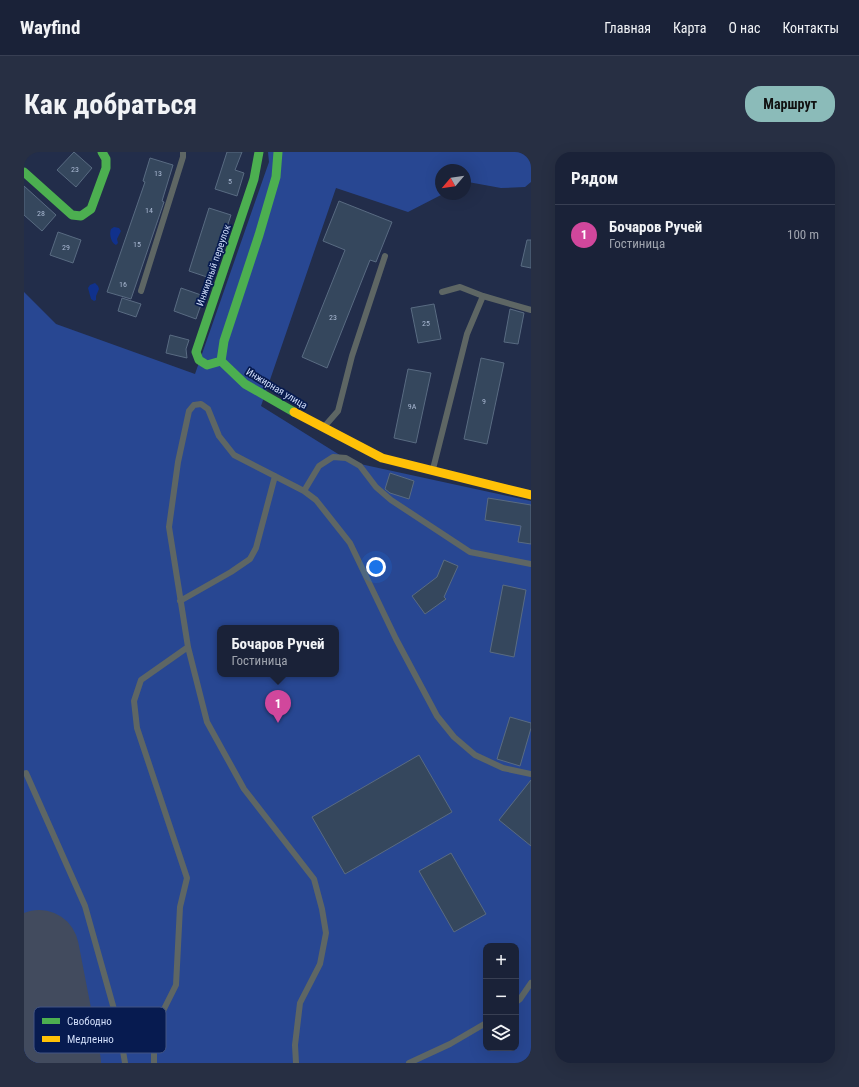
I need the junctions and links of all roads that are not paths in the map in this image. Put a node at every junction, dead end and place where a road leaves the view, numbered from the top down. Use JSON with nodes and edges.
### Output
{"nodes":[{"id":1,"x":102,"y":152,"type":"edge"},
{"id":2,"x":183,"y":152,"type":"edge"},
{"id":3,"x":259,"y":152,"type":"edge"},
{"id":4,"x":278,"y":152,"type":"edge"},
{"id":5,"x":24,"y":172,"type":"edge"},
{"id":6,"x":385,"y":256,"type":"dead end"},
{"id":7,"x":140,"y":291,"type":"dead end"},
{"id":8,"x":442,"y":292,"type":"dead end"},
{"id":9,"x":483,"y":296,"type":"junction"},
{"id":10,"x":531,"y":310,"type":"edge"},
{"id":11,"x":221,"y":360,"type":"junction"},
{"id":12,"x":322,"y":428,"type":"junction"},
{"id":13,"x":432,"y":471,"type":"junction"},
{"id":14,"x":275,"y":476,"type":"junction"},
{"id":15,"x":304,"y":492,"type":"junction"},
{"id":16,"x":531,"y":495,"type":"edge"},
{"id":17,"x":531,"y":564,"type":"edge"},
{"id":18,"x":180,"y":601,"type":"junction"},
{"id":19,"x":188,"y":647,"type":"junction"},
{"id":20,"x":531,"y":774,"type":"edge"},
{"id":21,"x":24,"y":776,"type":"edge"},
{"id":22,"x":531,"y":983,"type":"edge"},
{"id":23,"x":519,"y":1000,"type":"edge"},
{"id":24,"x":113,"y":1007,"type":"edge"},
{"id":25,"x":165,"y":1007,"type":"edge"},
{"id":26,"x":483,"y":1026,"type":"edge"},
{"id":27,"x":123,"y":1053,"type":"edge"},
{"id":28,"x":125,"y":1063,"type":"edge"},
{"id":29,"x":296,"y":1063,"type":"edge"},
{"id":30,"x":409,"y":1063,"type":"edge"}],
"edges":[{"from":1,"to":5,"type":"street"},
{"from":2,"to":7,"type":"lane"},
{"from":3,"to":11,"type":"street","name":"Инжирный переулок"},
{"from":4,"to":11,"type":"street"},
{"from":6,"to":12,"type":"lane"},
{"from":8,"to":9,"type":"lane"},
{"from":9,"to":10,"type":"lane"},
{"from":9,"to":13,"type":"lane"},
{"from":11,"to":12,"type":"street","name":"Инжирная улица"},
{"from":12,"to":13,"type":"street","name":"Инжирная улица"},
{"from":13,"to":16,"type":"street","name":"Инжирная улица"},
{"from":14,"to":15,"type":"lane"},
{"from":14,"to":18,"type":"lane"},
{"from":14,"to":18,"type":"lane"},
{"from":15,"to":17,"type":"lane"},
{"from":15,"to":20,"type":"lane"},
{"from":18,"to":19,"type":"lane"},
{"from":19,"to":25,"type":"lane"},
{"from":19,"to":29,"type":"lane"},
{"from":21,"to":24,"type":"lane"},
{"from":22,"to":23,"type":"lane"},
{"from":26,"to":30,"type":"lane"},
{"from":27,"to":28,"type":"lane"}]}
